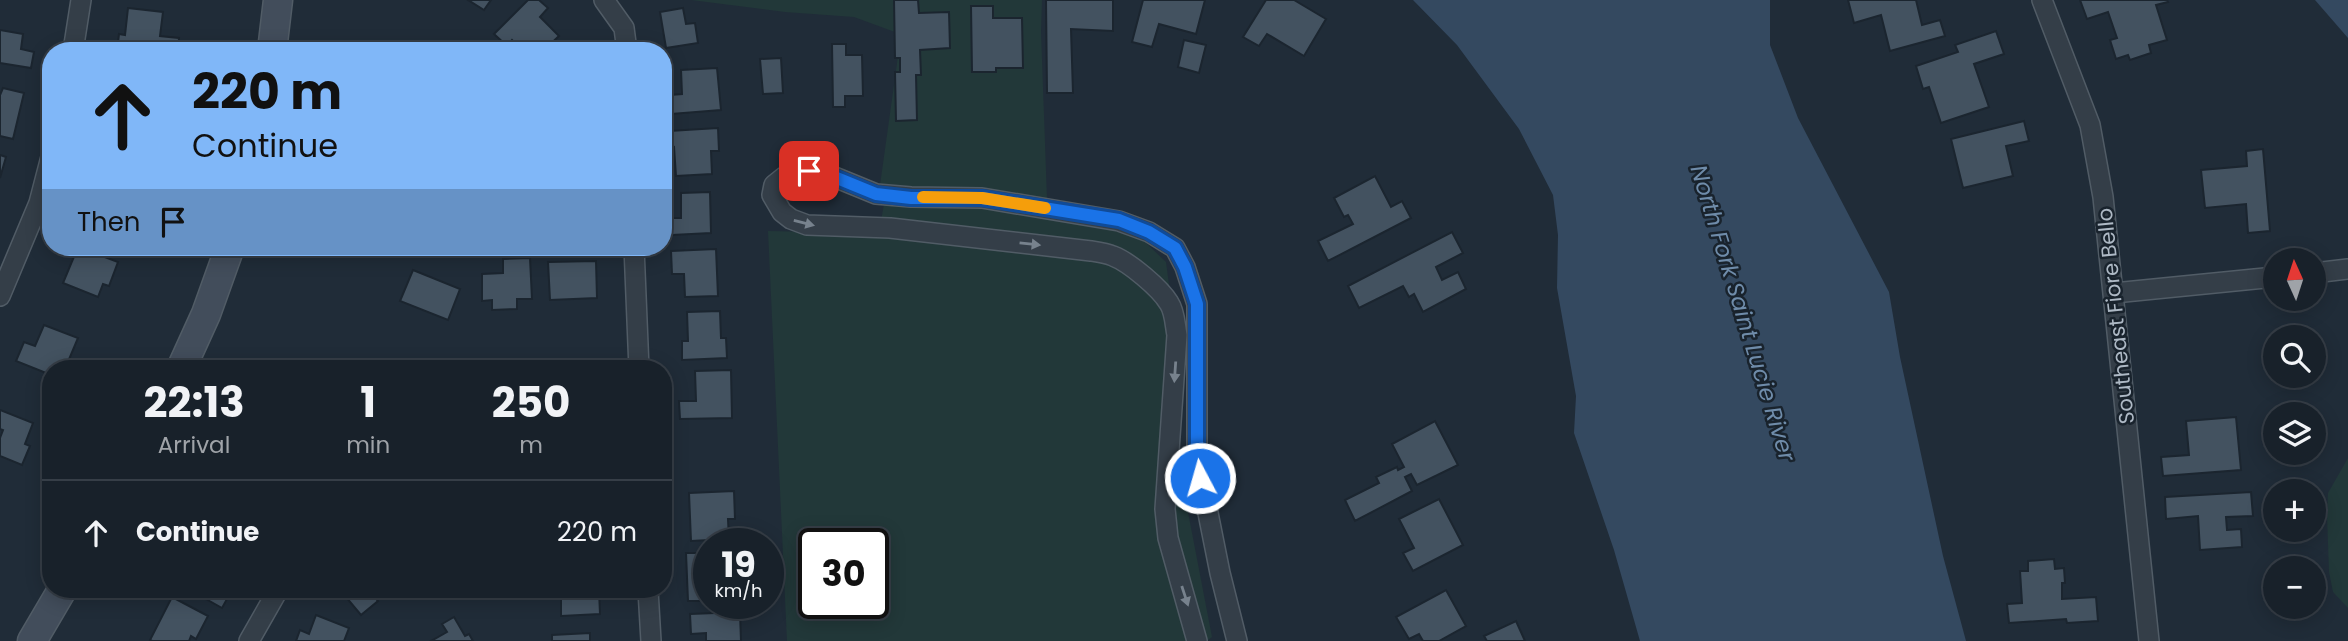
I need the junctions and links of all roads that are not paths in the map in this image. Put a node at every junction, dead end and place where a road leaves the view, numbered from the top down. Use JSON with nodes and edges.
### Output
{"nodes":[{"id":1,"x":81,"y":0,"type":"edge"},
{"id":2,"x":278,"y":0,"type":"edge"},
{"id":3,"x":604,"y":0,"type":"edge"},
{"id":4,"x":2042,"y":0,"type":"edge"},
{"id":5,"x":74,"y":42,"type":"edge"},
{"id":6,"x":273,"y":42,"type":"edge"},
{"id":7,"x":626,"y":42,"type":"edge"},
{"id":8,"x":42,"y":192,"type":"edge"},
{"id":9,"x":876,"y":194,"type":"junction"},
{"id":10,"x":872,"y":227,"type":"junction"},
{"id":11,"x":227,"y":256,"type":"edge"},
{"id":12,"x":634,"y":256,"type":"edge"},
{"id":13,"x":2348,"y":269,"type":"edge"},
{"id":14,"x":2326,"y":272,"type":"edge"},
{"id":15,"x":2263,"y":278,"type":"edge"},
{"id":16,"x":2114,"y":293,"type":"junction"},
{"id":17,"x":1194,"y":294,"type":"junction"},
{"id":18,"x":0,"y":296,"type":"edge"},
{"id":19,"x":1169,"y":302,"type":"junction"},
{"id":20,"x":185,"y":360,"type":"edge"},
{"id":21,"x":639,"y":360,"type":"edge"},
{"id":22,"x":57,"y":598,"type":"edge"},
{"id":23,"x":273,"y":598,"type":"edge"},
{"id":24,"x":648,"y":598,"type":"edge"},
{"id":25,"x":1232,"y":640,"type":"edge"},
{"id":26,"x":32,"y":641,"type":"edge"},
{"id":27,"x":249,"y":641,"type":"edge"},
{"id":28,"x":651,"y":641,"type":"edge"},
{"id":29,"x":1197,"y":641,"type":"edge"},
{"id":30,"x":2149,"y":641,"type":"edge"}],
"edges":[{"from":1,"to":5,"type":"street"},
{"from":2,"to":6,"type":"street"},
{"from":3,"to":7,"type":"street"},
{"from":4,"to":16,"type":"street","name":"Southeast Fiore Bello"},
{"from":8,"to":18,"type":"street"},
{"from":9,"to":10,"type":"street"},
{"from":9,"to":10,"type":"street","one_way":true},
{"from":9,"to":17,"type":"street"},
{"from":10,"to":19,"type":"street","one_way":true},
{"from":11,"to":20,"type":"street"},
{"from":12,"to":21,"type":"street"},
{"from":13,"to":14,"type":"street"},
{"from":15,"to":16,"type":"street"},
{"from":16,"to":30,"type":"street","name":"Southeast Fiore Bello"},
{"from":17,"to":19,"type":"street"},
{"from":17,"to":25,"type":"street"},
{"from":19,"to":29,"type":"street","one_way":true},
{"from":22,"to":26,"type":"street"},
{"from":23,"to":27,"type":"street"},
{"from":24,"to":28,"type":"street"}]}
